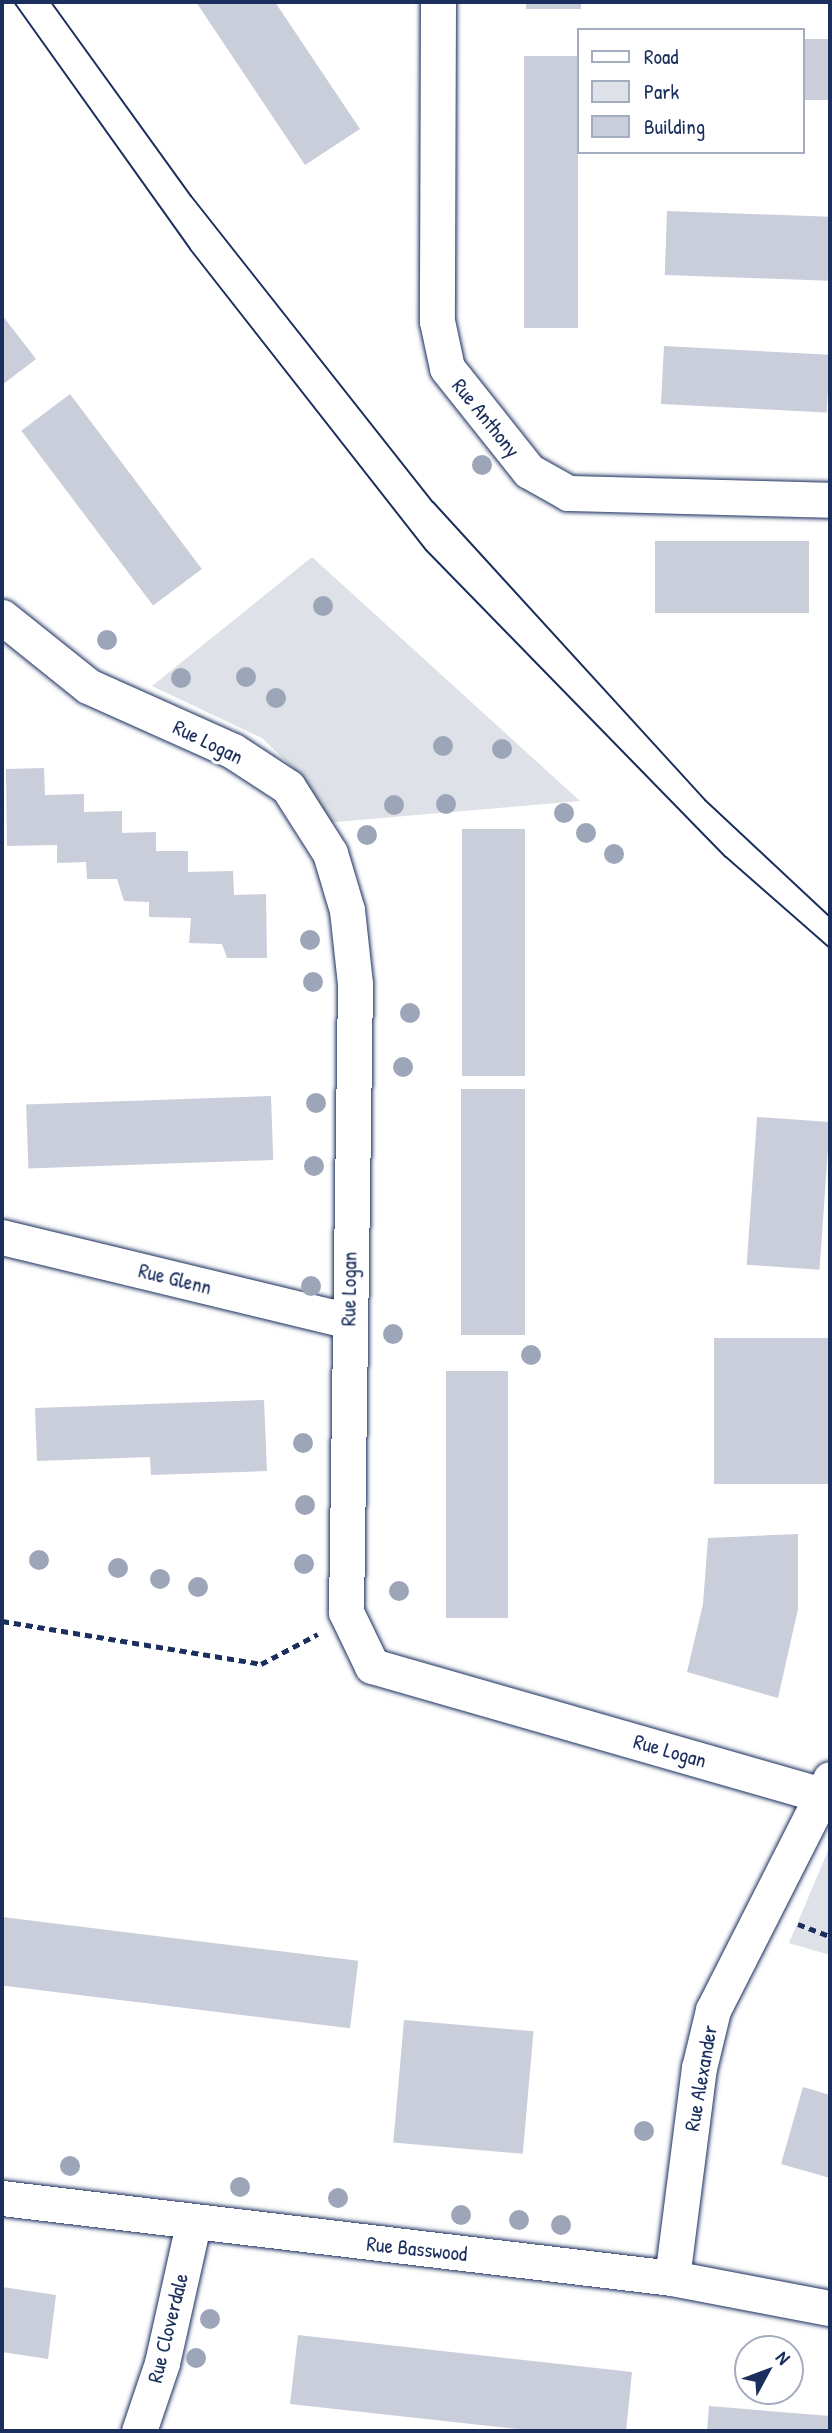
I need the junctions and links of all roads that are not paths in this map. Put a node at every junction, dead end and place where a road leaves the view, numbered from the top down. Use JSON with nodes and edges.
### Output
{"nodes":[{"id":1,"x":433,"y":6,"type":"edge"},
{"id":2,"x":830,"y":500,"type":"edge"},
{"id":3,"x":2,"y":617,"type":"edge"},
{"id":4,"x":2,"y":1237,"type":"edge"},
{"id":5,"x":348,"y":1321,"type":"junction"},
{"id":6,"x":827,"y":1787,"type":"edge"},
{"id":7,"x":2,"y":2198,"type":"edge"},
{"id":8,"x":193,"y":2224,"type":"junction"},
{"id":9,"x":672,"y":2278,"type":"junction"},
{"id":10,"x":830,"y":2308,"type":"edge"},
{"id":11,"x":139,"y":2431,"type":"edge"}],
"edges":[{"from":1,"to":2,"type":"street","name":"Rue Anthony"},
{"from":3,"to":5,"type":"street","name":"Rue Logan"},
{"from":4,"to":5,"type":"street","name":"Rue Glenn"},
{"from":5,"to":6,"type":"street","name":"Rue Logan"},
{"from":6,"to":9,"type":"street","name":"Rue Alexander"},
{"from":7,"to":8,"type":"street","name":"Rue Basswood"},
{"from":8,"to":9,"type":"street","name":"Rue Basswood"},
{"from":8,"to":11,"type":"street","name":"Rue Cloverdale"},
{"from":9,"to":10,"type":"street","name":"Rue Basswood"}]}
